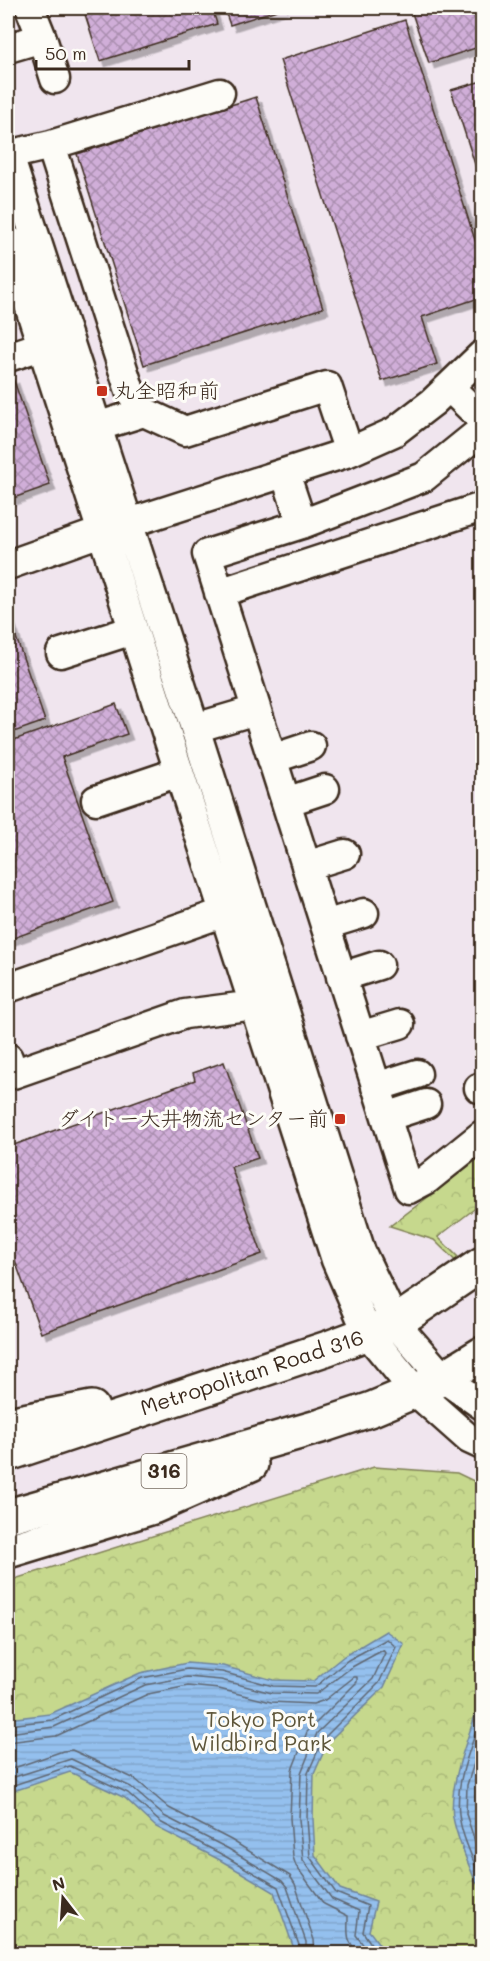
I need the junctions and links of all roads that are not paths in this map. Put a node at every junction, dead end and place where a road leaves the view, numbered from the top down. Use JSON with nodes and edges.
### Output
{"nodes":[{"id":1,"x":30,"y":8,"type":"edge"},
{"id":2,"x":42,"y":38,"type":"junction"},
{"id":3,"x":8,"y":48,"type":"edge"},
{"id":4,"x":55,"y":79,"type":"dead end"},
{"id":5,"x":220,"y":93,"type":"dead end"},
{"id":6,"x":51,"y":145,"type":"junction"},
{"id":7,"x":8,"y":154,"type":"edge"},
{"id":8,"x":9,"y":249,"type":"edge"},
{"id":9,"x":41,"y":346,"type":"junction"},
{"id":10,"x":483,"y":355,"type":"edge"},
{"id":11,"x":8,"y":357,"type":"edge"},
{"id":12,"x":449,"y":387,"type":"junction"},
{"id":13,"x":144,"y":412,"type":"junction"},
{"id":14,"x":483,"y":419,"type":"edge"},
{"id":15,"x":96,"y":427,"type":"junction"},
{"id":16,"x":483,"y":430,"type":"edge"},
{"id":17,"x":350,"y":452,"type":"junction"},
{"id":18,"x":285,"y":473,"type":"junction"},
{"id":19,"x":483,"y":507,"type":"edge"},
{"id":20,"x":302,"y":524,"type":"junction"},
{"id":21,"x":114,"y":528,"type":"junction"},
{"id":22,"x":8,"y":565,"type":"edge"},
{"id":23,"x":219,"y":593,"type":"junction"},
{"id":24,"x":133,"y":630,"type":"junction"},
{"id":25,"x":62,"y":653,"type":"dead end"},
{"id":26,"x":256,"y":710,"type":"junction"},
{"id":27,"x":195,"y":728,"type":"junction"},
{"id":28,"x":311,"y":746,"type":"dead end"},
{"id":29,"x":272,"y":759,"type":"junction"},
{"id":30,"x":179,"y":772,"type":"junction"},
{"id":31,"x":325,"y":789,"type":"dead end"},
{"id":32,"x":96,"y":800,"type":"dead end"},
{"id":33,"x":286,"y":802,"type":"junction"},
{"id":34,"x":345,"y":854,"type":"dead end"},
{"id":35,"x":306,"y":866,"type":"junction"},
{"id":36,"x":225,"y":912,"type":"junction"},
{"id":37,"x":364,"y":913,"type":"dead end"},
{"id":38,"x":325,"y":925,"type":"junction"},
{"id":39,"x":379,"y":965,"type":"dead end"},
{"id":40,"x":341,"y":977,"type":"junction"},
{"id":41,"x":8,"y":988,"type":"edge"},
{"id":42,"x":255,"y":1005,"type":"junction"},
{"id":43,"x":399,"y":1024,"type":"dead end"},
{"id":44,"x":360,"y":1036,"type":"junction"},
{"id":45,"x":8,"y":1058,"type":"edge"},
{"id":46,"x":417,"y":1074,"type":"dead end"},
{"id":47,"x":376,"y":1087,"type":"junction"},
{"id":48,"x":426,"y":1104,"type":"dead end"},
{"id":49,"x":386,"y":1117,"type":"junction"},
{"id":50,"x":483,"y":1135,"type":"edge"},
{"id":51,"x":483,"y":1264,"type":"edge"},
{"id":52,"x":382,"y":1329,"type":"junction"},
{"id":53,"x":483,"y":1354,"type":"edge"},
{"id":54,"x":220,"y":1383,"type":"junction"},
{"id":55,"x":429,"y":1385,"type":"junction"},
{"id":56,"x":483,"y":1405,"type":"edge"},
{"id":57,"x":8,"y":1424,"type":"edge"},
{"id":58,"x":321,"y":1426,"type":"junction"},
{"id":59,"x":483,"y":1444,"type":"edge"},
{"id":60,"x":8,"y":1454,"type":"edge"},
{"id":61,"x":8,"y":1516,"type":"edge"},
{"id":62,"x":8,"y":1551,"type":"edge"}],
"edges":[{"from":1,"to":2,"type":"street"},
{"from":2,"to":3,"type":"street"},
{"from":2,"to":4,"type":"street"},
{"from":5,"to":6,"type":"street"},
{"from":6,"to":7,"type":"street"},
{"from":6,"to":13,"type":"street"},
{"from":7,"to":15,"type":"street"},
{"from":8,"to":9,"type":"street"},
{"from":9,"to":11,"type":"street"},
{"from":9,"to":21,"type":"street"},
{"from":10,"to":12,"type":"street"},
{"from":12,"to":14,"type":"street"},
{"from":12,"to":17,"type":"street"},
{"from":13,"to":15,"type":"street"},
{"from":13,"to":17,"type":"street"},
{"from":15,"to":21,"type":"street"},
{"from":16,"to":20,"type":"street"},
{"from":17,"to":18,"type":"street"},
{"from":18,"to":20,"type":"street"},
{"from":18,"to":21,"type":"street"},
{"from":19,"to":23,"type":"street"},
{"from":20,"to":23,"type":"street"},
{"from":21,"to":22,"type":"street"},
{"from":21,"to":24,"type":"street"},
{"from":21,"to":27,"type":"street"},
{"from":23,"to":26,"type":"street"},
{"from":24,"to":25,"type":"street"},
{"from":24,"to":30,"type":"street"},
{"from":26,"to":27,"type":"street"},
{"from":26,"to":29,"type":"street"},
{"from":27,"to":52,"type":"street"},
{"from":28,"to":29,"type":"street"},
{"from":29,"to":33,"type":"street"},
{"from":30,"to":32,"type":"street"},
{"from":30,"to":36,"type":"street"},
{"from":31,"to":33,"type":"street"},
{"from":33,"to":35,"type":"street"},
{"from":34,"to":35,"type":"street"},
{"from":35,"to":38,"type":"street"},
{"from":36,"to":41,"type":"street"},
{"from":36,"to":42,"type":"street"},
{"from":37,"to":38,"type":"street"},
{"from":38,"to":40,"type":"street"},
{"from":39,"to":40,"type":"street"},
{"from":40,"to":44,"type":"street"},
{"from":42,"to":45,"type":"street"},
{"from":42,"to":52,"type":"street"},
{"from":43,"to":44,"type":"street"},
{"from":44,"to":47,"type":"street"},
{"from":46,"to":47,"type":"street"},
{"from":47,"to":49,"type":"street"},
{"from":48,"to":49,"type":"street"},
{"from":49,"to":50,"type":"street"},
{"from":51,"to":52,"type":"main road","name":"Metropolitan Road 316"},
{"from":52,"to":54,"type":"main road","name":"Metropolitan Road 316"},
{"from":52,"to":55,"type":"street"},
{"from":53,"to":55,"type":"main road","number":"316"},
{"from":54,"to":57,"type":"main road"},
{"from":54,"to":60,"type":"main road","name":"Metropolitan Road 316"},
{"from":55,"to":56,"type":"street"},
{"from":55,"to":58,"type":"main road","number":"316"},
{"from":55,"to":59,"type":"street"},
{"from":58,"to":61,"type":"main road","number":"316"},
{"from":58,"to":62,"type":"main road"}]}
